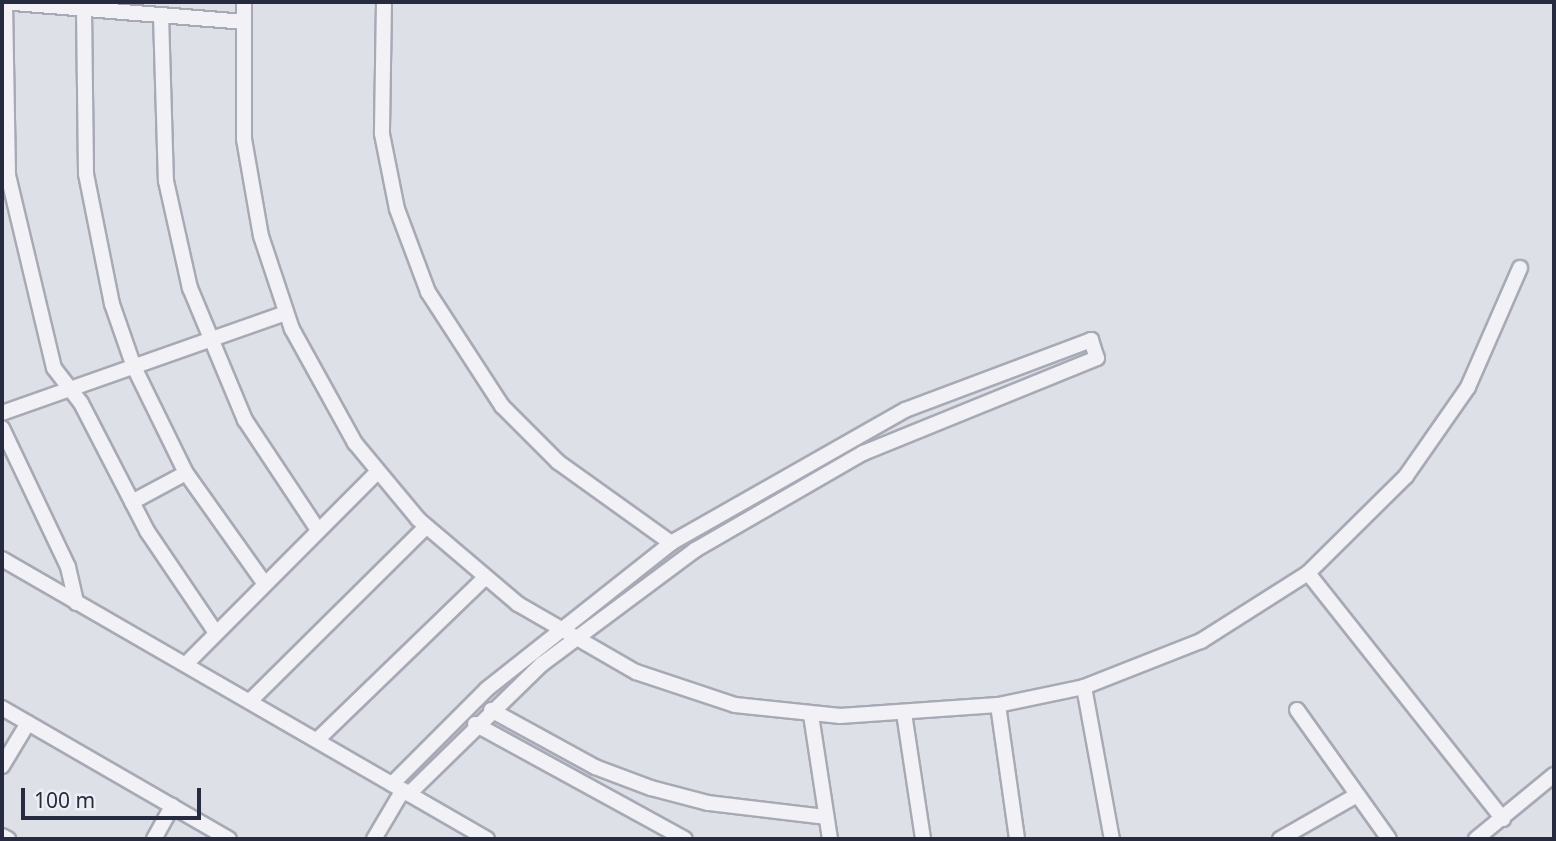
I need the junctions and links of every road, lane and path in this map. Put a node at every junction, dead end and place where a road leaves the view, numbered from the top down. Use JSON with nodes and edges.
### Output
{"nodes":[{"id":1,"x":244,"y":2,"type":"edge"},
{"id":2,"x":384,"y":2,"type":"edge"},
{"id":3,"x":3,"y":3,"type":"edge"},
{"id":4,"x":84,"y":9,"type":"junction"},
{"id":5,"x":161,"y":15,"type":"junction"},
{"id":6,"x":243,"y":22,"type":"junction"},
{"id":7,"x":1520,"y":268,"type":"dead end"},
{"id":8,"x":286,"y":313,"type":"junction"},
{"id":9,"x":208,"y":340,"type":"junction"},
{"id":10,"x":134,"y":367,"type":"junction"},
{"id":11,"x":71,"y":390,"type":"junction"},
{"id":12,"x":2,"y":413,"type":"edge"},
{"id":13,"x":2,"y":428,"type":"edge"},
{"id":14,"x":377,"y":472,"type":"junction"},
{"id":15,"x":186,"y":473,"type":"junction"},
{"id":16,"x":132,"y":502,"type":"junction"},
{"id":17,"x":426,"y":527,"type":"junction"},
{"id":18,"x":318,"y":530,"type":"junction"},
{"id":19,"x":671,"y":542,"type":"junction"},
{"id":20,"x":2,"y":559,"type":"edge"},
{"id":21,"x":1308,"y":573,"type":"junction"},
{"id":22,"x":484,"y":579,"type":"junction"},
{"id":23,"x":265,"y":584,"type":"junction"},
{"id":24,"x":76,"y":603,"type":"junction"},
{"id":25,"x":559,"y":629,"type":"junction"},
{"id":26,"x":216,"y":633,"type":"junction"},
{"id":27,"x":574,"y":638,"type":"junction"},
{"id":28,"x":186,"y":664,"type":"junction"},
{"id":29,"x":1084,"y":687,"type":"junction"},
{"id":30,"x":250,"y":701,"type":"junction"},
{"id":31,"x":998,"y":705,"type":"junction"},
{"id":32,"x":2,"y":708,"type":"edge"},
{"id":33,"x":491,"y":710,"type":"junction"},
{"id":34,"x":1297,"y":710,"type":"dead end"},
{"id":35,"x":904,"y":713,"type":"junction"},
{"id":36,"x":811,"y":715,"type":"junction"},
{"id":37,"x":28,"y":723,"type":"junction"},
{"id":38,"x":475,"y":724,"type":"junction"},
{"id":39,"x":317,"y":740,"type":"junction"},
{"id":40,"x":2,"y":766,"type":"edge"},
{"id":41,"x":1554,"y":775,"type":"edge"},
{"id":42,"x":402,"y":789,"type":"junction"},
{"id":43,"x":1357,"y":795,"type":"junction"},
{"id":44,"x":172,"y":806,"type":"junction"},
{"id":45,"x":826,"y":817,"type":"junction"},
{"id":46,"x":1503,"y":818,"type":"junction"},
{"id":47,"x":2,"y":836,"type":"edge"},
{"id":48,"x":8,"y":839,"type":"edge"},
{"id":49,"x":154,"y":839,"type":"edge"},
{"id":50,"x":229,"y":839,"type":"edge"},
{"id":51,"x":374,"y":839,"type":"edge"},
{"id":52,"x":487,"y":839,"type":"edge"},
{"id":53,"x":685,"y":839,"type":"edge"},
{"id":54,"x":830,"y":839,"type":"edge"},
{"id":55,"x":923,"y":839,"type":"edge"},
{"id":56,"x":1017,"y":839,"type":"edge"},
{"id":57,"x":1112,"y":839,"type":"edge"},
{"id":58,"x":1280,"y":839,"type":"edge"},
{"id":59,"x":1389,"y":839,"type":"edge"},
{"id":60,"x":1476,"y":839,"type":"edge"}],
"edges":[{"from":1,"to":6,"type":"street"},
{"from":2,"to":19,"type":"street"},
{"from":3,"to":4,"type":"street"},
{"from":3,"to":11,"type":"street"},
{"from":4,"to":5,"type":"street"},
{"from":4,"to":10,"type":"street"},
{"from":5,"to":6,"type":"street"},
{"from":5,"to":9,"type":"street"},
{"from":6,"to":8,"type":"street"},
{"from":7,"to":21,"type":"street"},
{"from":8,"to":9,"type":"street"},
{"from":8,"to":14,"type":"street"},
{"from":9,"to":10,"type":"street"},
{"from":9,"to":18,"type":"street"},
{"from":10,"to":11,"type":"street"},
{"from":10,"to":15,"type":"street"},
{"from":11,"to":12,"type":"street"},
{"from":11,"to":16,"type":"street"},
{"from":13,"to":24,"type":"street"},
{"from":14,"to":17,"type":"street"},
{"from":14,"to":18,"type":"street"},
{"from":15,"to":16,"type":"street"},
{"from":15,"to":23,"type":"street"},
{"from":16,"to":26,"type":"street"},
{"from":17,"to":22,"type":"street"},
{"from":17,"to":30,"type":"street"},
{"from":18,"to":23,"type":"street"},
{"from":19,"to":25,"type":"street"},
{"from":19,"to":27,"type":"street"},
{"from":20,"to":24,"type":"street"},
{"from":21,"to":29,"type":"street"},
{"from":21,"to":46,"type":"street"},
{"from":22,"to":25,"type":"street"},
{"from":22,"to":39,"type":"street"},
{"from":23,"to":26,"type":"street"},
{"from":24,"to":28,"type":"street"},
{"from":25,"to":27,"type":"street"},
{"from":25,"to":42,"type":"street"},
{"from":26,"to":28,"type":"street"},
{"from":27,"to":33,"type":"street"},
{"from":27,"to":36,"type":"street"},
{"from":28,"to":30,"type":"street"},
{"from":29,"to":31,"type":"street"},
{"from":29,"to":57,"type":"street"},
{"from":30,"to":39,"type":"street"},
{"from":31,"to":35,"type":"street"},
{"from":31,"to":56,"type":"street"},
{"from":32,"to":37,"type":"street"},
{"from":33,"to":38,"type":"street"},
{"from":33,"to":45,"type":"street"},
{"from":34,"to":43,"type":"street"},
{"from":35,"to":36,"type":"street"},
{"from":35,"to":55,"type":"street"},
{"from":36,"to":45,"type":"street"},
{"from":37,"to":40,"type":"street"},
{"from":37,"to":44,"type":"street"},
{"from":38,"to":42,"type":"street"},
{"from":38,"to":53,"type":"street"},
{"from":39,"to":42,"type":"street"},
{"from":41,"to":46,"type":"street"},
{"from":42,"to":51,"type":"street"},
{"from":42,"to":52,"type":"street"},
{"from":43,"to":58,"type":"street"},
{"from":43,"to":59,"type":"street"},
{"from":44,"to":49,"type":"street"},
{"from":44,"to":50,"type":"street"},
{"from":45,"to":54,"type":"street"},
{"from":46,"to":60,"type":"street"},
{"from":47,"to":48,"type":"street"}]}
